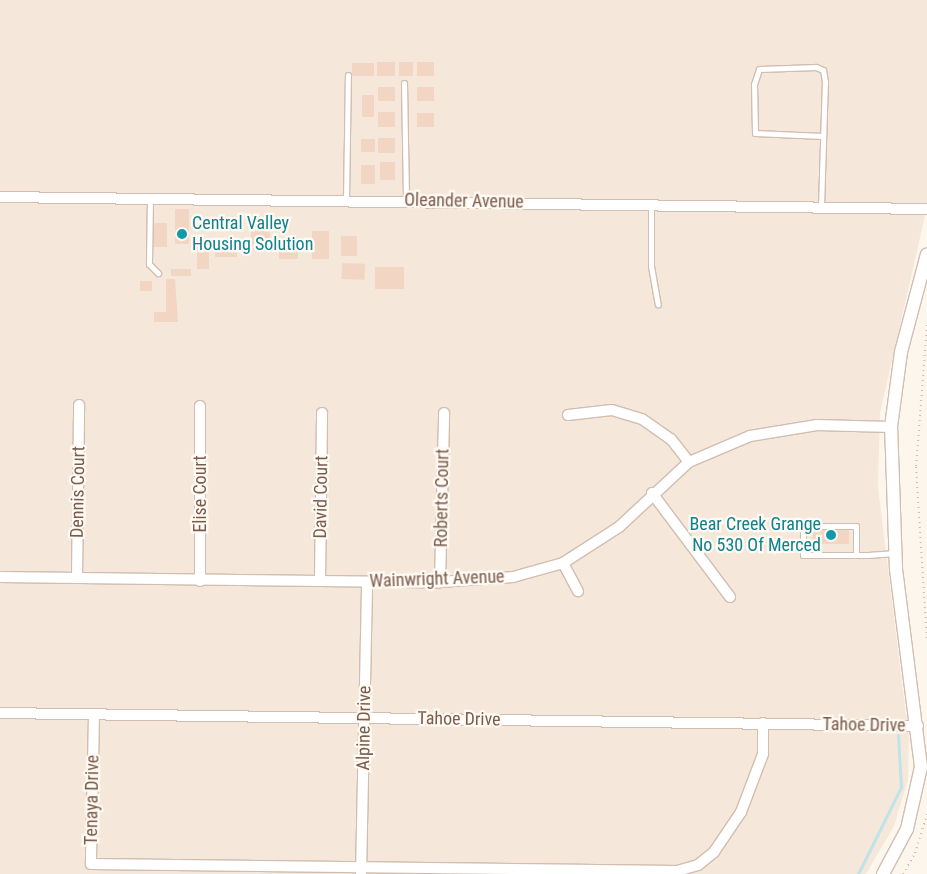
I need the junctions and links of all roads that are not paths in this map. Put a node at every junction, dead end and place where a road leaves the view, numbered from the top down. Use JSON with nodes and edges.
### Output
{"nodes":[{"id":1,"x":348,"y":75,"type":"dead end"},
{"id":2,"x":404,"y":83,"type":"dead end"},
{"id":3,"x":823,"y":136,"type":"junction"},
{"id":4,"x":0,"y":197,"type":"edge"},
{"id":5,"x":150,"y":197,"type":"junction"},
{"id":6,"x":346,"y":200,"type":"junction"},
{"id":7,"x":406,"y":200,"type":"junction"},
{"id":8,"x":651,"y":204,"type":"junction"},
{"id":9,"x":821,"y":207,"type":"junction"},
{"id":10,"x":927,"y":210,"type":"edge"},
{"id":11,"x":927,"y":254,"type":"edge"},
{"id":12,"x":158,"y":273,"type":"dead end"},
{"id":13,"x":658,"y":304,"type":"dead end"},
{"id":14,"x":79,"y":405,"type":"dead end"},
{"id":15,"x":200,"y":406,"type":"dead end"},
{"id":16,"x":322,"y":413,"type":"dead end"},
{"id":17,"x":444,"y":413,"type":"dead end"},
{"id":18,"x":568,"y":415,"type":"dead end"},
{"id":19,"x":891,"y":427,"type":"junction"},
{"id":20,"x":689,"y":462,"type":"junction"},
{"id":21,"x":652,"y":493,"type":"junction"},
{"id":22,"x":895,"y":553,"type":"junction"},
{"id":23,"x":856,"y":555,"type":"junction"},
{"id":24,"x":563,"y":563,"type":"junction"},
{"id":25,"x":0,"y":577,"type":"edge"},
{"id":26,"x":77,"y":578,"type":"junction"},
{"id":27,"x":200,"y":581,"type":"junction"},
{"id":28,"x":320,"y":582,"type":"junction"},
{"id":29,"x":367,"y":582,"type":"junction"},
{"id":30,"x":440,"y":582,"type":"junction"},
{"id":31,"x":578,"y":591,"type":"dead end"},
{"id":32,"x":730,"y":597,"type":"dead end"},
{"id":33,"x":0,"y":713,"type":"edge"},
{"id":34,"x":94,"y":715,"type":"junction"},
{"id":35,"x":364,"y":718,"type":"junction"},
{"id":36,"x":763,"y":723,"type":"junction"},
{"id":37,"x":918,"y":726,"type":"junction"},
{"id":38,"x":361,"y":870,"type":"edge"},
{"id":39,"x":884,"y":874,"type":"edge"}],
"edges":[{"from":1,"to":6,"type":"lane"},
{"from":2,"to":7,"type":"lane"},
{"from":3,"to":3,"type":"lane"},
{"from":3,"to":9,"type":"lane"},
{"from":4,"to":5,"type":"street","name":"Oleander Avenue"},
{"from":5,"to":6,"type":"street","name":"Oleander Avenue"},
{"from":5,"to":12,"type":"lane"},
{"from":6,"to":7,"type":"street","name":"Oleander Avenue"},
{"from":7,"to":8,"type":"street","name":"Oleander Avenue"},
{"from":8,"to":9,"type":"street","name":"Oleander Avenue"},
{"from":8,"to":13,"type":"lane"},
{"from":9,"to":10,"type":"street","name":"Oleander Avenue"},
{"from":11,"to":19,"type":"street"},
{"from":14,"to":26,"type":"street","name":"Dennis Court"},
{"from":15,"to":27,"type":"street","name":"Elise Court"},
{"from":16,"to":28,"type":"street","name":"David Court"},
{"from":17,"to":30,"type":"street","name":"Roberts Court"},
{"from":18,"to":20,"type":"street"},
{"from":19,"to":20,"type":"street","name":"Wainwright Avenue"},
{"from":19,"to":22,"type":"street"},
{"from":20,"to":21,"type":"street","name":"Wainwright Avenue"},
{"from":21,"to":24,"type":"street","name":"Wainwright Avenue"},
{"from":21,"to":32,"type":"street"},
{"from":22,"to":23,"type":"lane"},
{"from":22,"to":37,"type":"street"},
{"from":23,"to":23,"type":"lane"},
{"from":24,"to":30,"type":"street","name":"Wainwright Avenue"},
{"from":24,"to":31,"type":"street"},
{"from":25,"to":26,"type":"street","name":"Wainwright Avenue"},
{"from":26,"to":27,"type":"street","name":"Wainwright Avenue"},
{"from":27,"to":28,"type":"street","name":"Wainwright Avenue"},
{"from":28,"to":29,"type":"street","name":"Wainwright Avenue"},
{"from":29,"to":30,"type":"street","name":"Wainwright Avenue"},
{"from":29,"to":35,"type":"street","name":"Alpine Drive"},
{"from":33,"to":34,"type":"street","name":"Tahoe Drive"},
{"from":34,"to":35,"type":"street","name":"Tahoe Drive"},
{"from":34,"to":38,"type":"street","name":"Tenaya Drive"},
{"from":35,"to":36,"type":"street","name":"Tahoe Drive"},
{"from":35,"to":38,"type":"street","name":"Alpine Drive"},
{"from":36,"to":37,"type":"street","name":"Tahoe Drive"},
{"from":36,"to":38,"type":"street","name":"Tenaya Drive"},
{"from":37,"to":39,"type":"street"}]}
